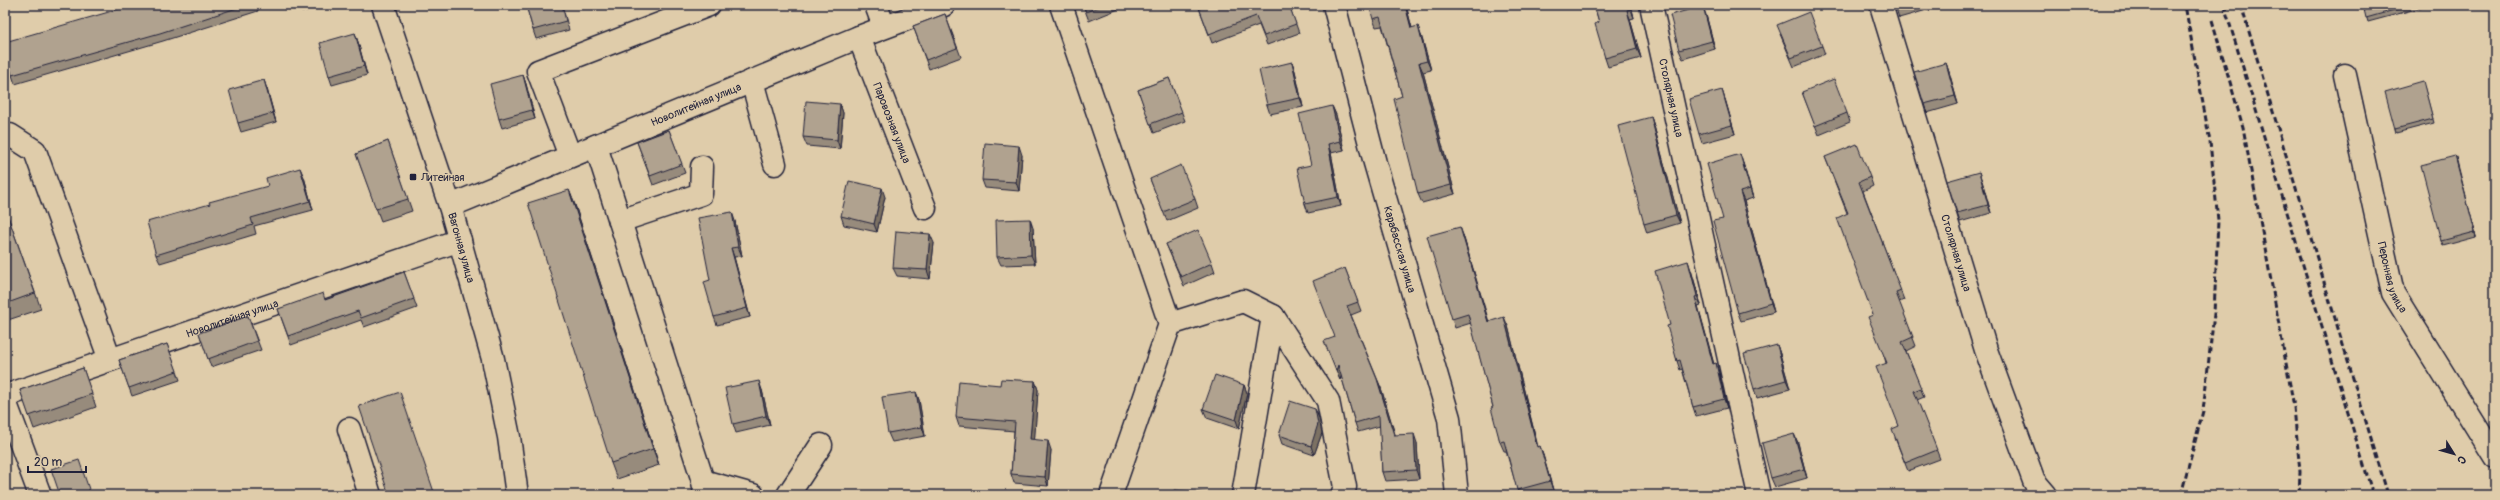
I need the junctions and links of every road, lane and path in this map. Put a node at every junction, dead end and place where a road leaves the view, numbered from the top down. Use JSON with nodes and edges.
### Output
{"nodes":[{"id":1,"x":383,"y":5,"type":"edge"},
{"id":2,"x":709,"y":5,"type":"edge"},
{"id":3,"x":876,"y":5,"type":"edge"},
{"id":4,"x":944,"y":5,"type":"edge"},
{"id":5,"x":1061,"y":5,"type":"edge"},
{"id":6,"x":1334,"y":5,"type":"edge"},
{"id":7,"x":1651,"y":5,"type":"edge"},
{"id":8,"x":1881,"y":5,"type":"edge"},
{"id":9,"x":884,"y":28,"type":"junction"},
{"id":10,"x":859,"y":38,"type":"junction"},
{"id":11,"x":2345,"y":75,"type":"dead end"},
{"id":12,"x":752,"y":82,"type":"junction"},
{"id":13,"x":5,"y":137,"type":"edge"},
{"id":14,"x":596,"y":146,"type":"junction"},
{"id":15,"x":570,"y":156,"type":"junction"},
{"id":16,"x":775,"y":164,"type":"dead end"},
{"id":17,"x":702,"y":167,"type":"dead end"},
{"id":18,"x":450,"y":206,"type":"junction"},
{"id":19,"x":925,"y":208,"type":"dead end"},
{"id":20,"x":620,"y":220,"type":"junction"},
{"id":21,"x":460,"y":240,"type":"junction"},
{"id":22,"x":1273,"y":316,"type":"junction"},
{"id":23,"x":1170,"y":324,"type":"junction"},
{"id":24,"x":110,"y":360,"type":"junction"},
{"id":25,"x":5,"y":396,"type":"edge"},
{"id":26,"x":5,"y":401,"type":"edge"},
{"id":27,"x":349,"y":429,"type":"dead end"},
{"id":28,"x":821,"y":445,"type":"dead end"},
{"id":29,"x":2495,"y":456,"type":"edge"},
{"id":30,"x":704,"y":488,"type":"edge"},
{"id":31,"x":40,"y":495,"type":"edge"},
{"id":32,"x":370,"y":495,"type":"edge"},
{"id":33,"x":517,"y":495,"type":"edge"},
{"id":34,"x":753,"y":495,"type":"edge"},
{"id":35,"x":788,"y":495,"type":"edge"},
{"id":36,"x":1111,"y":495,"type":"edge"},
{"id":37,"x":1243,"y":495,"type":"edge"},
{"id":38,"x":1342,"y":495,"type":"edge"},
{"id":39,"x":1457,"y":495,"type":"edge"},
{"id":40,"x":1759,"y":495,"type":"edge"},
{"id":41,"x":2046,"y":495,"type":"edge"}],
"edges":[{"from":1,"to":18,"type":"street","name":"Вагонная улица"},
{"from":2,"to":15,"type":"street"},
{"from":3,"to":9,"type":"street"},
{"from":4,"to":9,"type":"street","name":"Новолитейная улица"},
{"from":5,"to":23,"type":"street"},
{"from":6,"to":39,"type":"street","name":"Карабасская улица"},
{"from":7,"to":40,"type":"street","name":"Столярная улица"},
{"from":8,"to":41,"type":"street","name":"Столярная улица"},
{"from":9,"to":10,"type":"street","name":"Новолитейная улица"},
{"from":10,"to":12,"type":"street","name":"Новолитейная улица"},
{"from":10,"to":19,"type":"street","name":"Паровозная улица"},
{"from":11,"to":29,"type":"street","name":"Перонная улица"},
{"from":12,"to":14,"type":"street","name":"Новолитейная улица"},
{"from":12,"to":16,"type":"street"},
{"from":13,"to":24,"type":"street"},
{"from":14,"to":15,"type":"street","name":"Новолитейная улица"},
{"from":14,"to":20,"type":"street"},
{"from":15,"to":18,"type":"street","name":"Новолитейная улица"},
{"from":17,"to":20,"type":"street"},
{"from":18,"to":21,"type":"street","name":"Вагонная улица"},
{"from":20,"to":30,"type":"street"},
{"from":21,"to":24,"type":"street","name":"Новолитейная улица"},
{"from":21,"to":33,"type":"street","name":"Вагонная улица"},
{"from":22,"to":23,"type":"street"},
{"from":22,"to":37,"type":"street"},
{"from":22,"to":38,"type":"street"},
{"from":23,"to":36,"type":"street"},
{"from":24,"to":25,"type":"street","name":"Новолитейная улица"},
{"from":26,"to":31,"type":"street"},
{"from":27,"to":32,"type":"street"},
{"from":28,"to":35,"type":"street"},
{"from":30,"to":34,"type":"street"}]}
